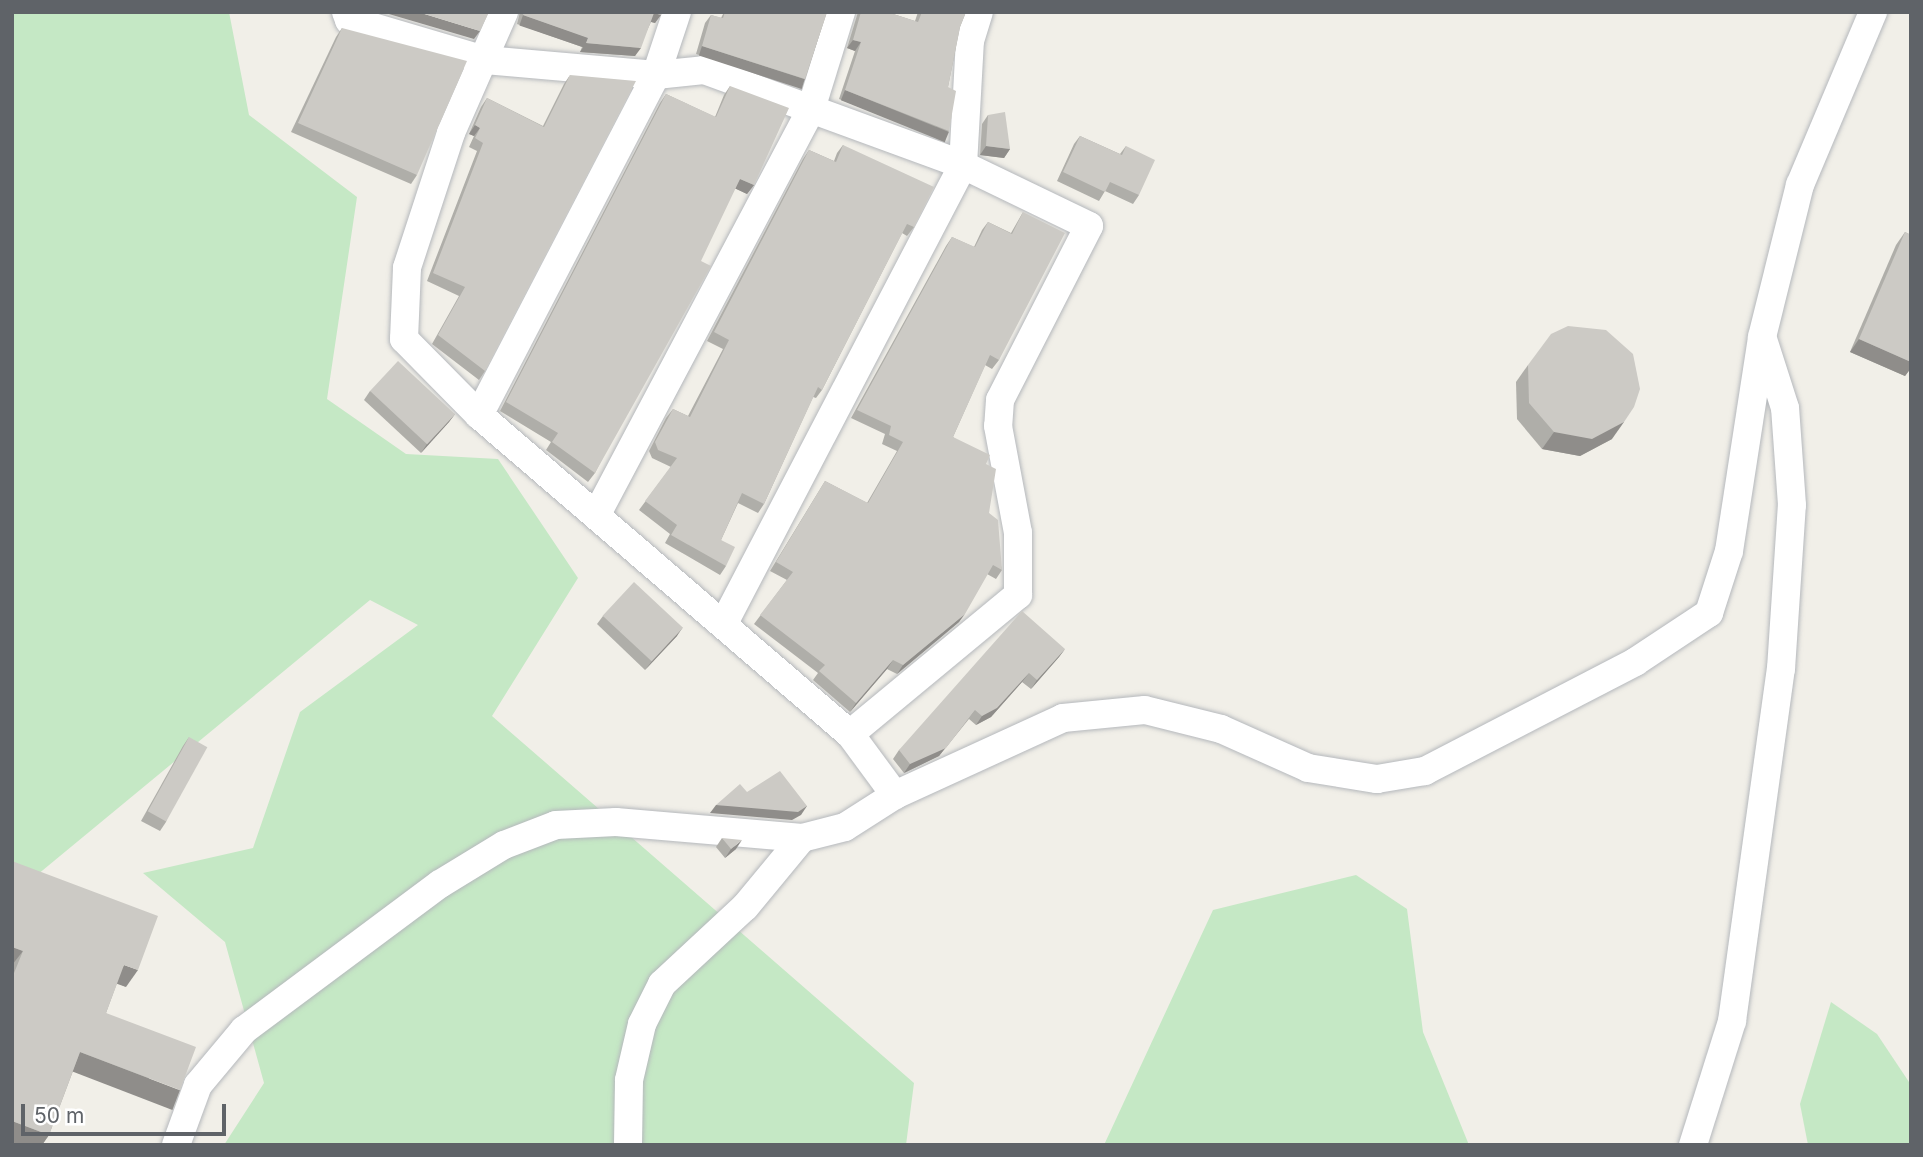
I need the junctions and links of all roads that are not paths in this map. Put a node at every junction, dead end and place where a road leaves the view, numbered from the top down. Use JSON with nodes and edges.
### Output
{"nodes":[{"id":1,"x":346,"y":12,"type":"edge"},
{"id":2,"x":504,"y":12,"type":"edge"},
{"id":3,"x":677,"y":12,"type":"edge"},
{"id":4,"x":841,"y":12,"type":"edge"},
{"id":5,"x":979,"y":12,"type":"edge"},
{"id":6,"x":1873,"y":12,"type":"edge"},
{"id":7,"x":485,"y":60,"type":"junction"},
{"id":8,"x":656,"y":75,"type":"junction"},
{"id":9,"x":811,"y":109,"type":"junction"},
{"id":10,"x":962,"y":165,"type":"junction"},
{"id":11,"x":1762,"y":337,"type":"junction"},
{"id":12,"x":479,"y":415,"type":"junction"},
{"id":13,"x":598,"y":512,"type":"junction"},
{"id":14,"x":724,"y":623,"type":"junction"},
{"id":15,"x":850,"y":734,"type":"junction"},
{"id":16,"x":895,"y":795,"type":"junction"},
{"id":17,"x":802,"y":838,"type":"junction"},
{"id":18,"x":176,"y":1145,"type":"edge"},
{"id":19,"x":628,"y":1145,"type":"edge"},
{"id":20,"x":1693,"y":1145,"type":"edge"}],
"edges":[{"from":1,"to":7,"type":"street"},
{"from":2,"to":7,"type":"street"},
{"from":3,"to":8,"type":"street"},
{"from":4,"to":9,"type":"street"},
{"from":5,"to":10,"type":"street"},
{"from":6,"to":11,"type":"street"},
{"from":7,"to":8,"type":"street"},
{"from":7,"to":12,"type":"street"},
{"from":8,"to":9,"type":"street"},
{"from":8,"to":12,"type":"street"},
{"from":9,"to":10,"type":"street"},
{"from":9,"to":13,"type":"street"},
{"from":10,"to":14,"type":"street"},
{"from":10,"to":15,"type":"street"},
{"from":11,"to":16,"type":"street"},
{"from":11,"to":20,"type":"street"},
{"from":12,"to":13,"type":"street"},
{"from":13,"to":14,"type":"street"},
{"from":14,"to":15,"type":"street"},
{"from":15,"to":16,"type":"street"},
{"from":16,"to":17,"type":"street"},
{"from":17,"to":18,"type":"street"},
{"from":17,"to":19,"type":"street"}]}
